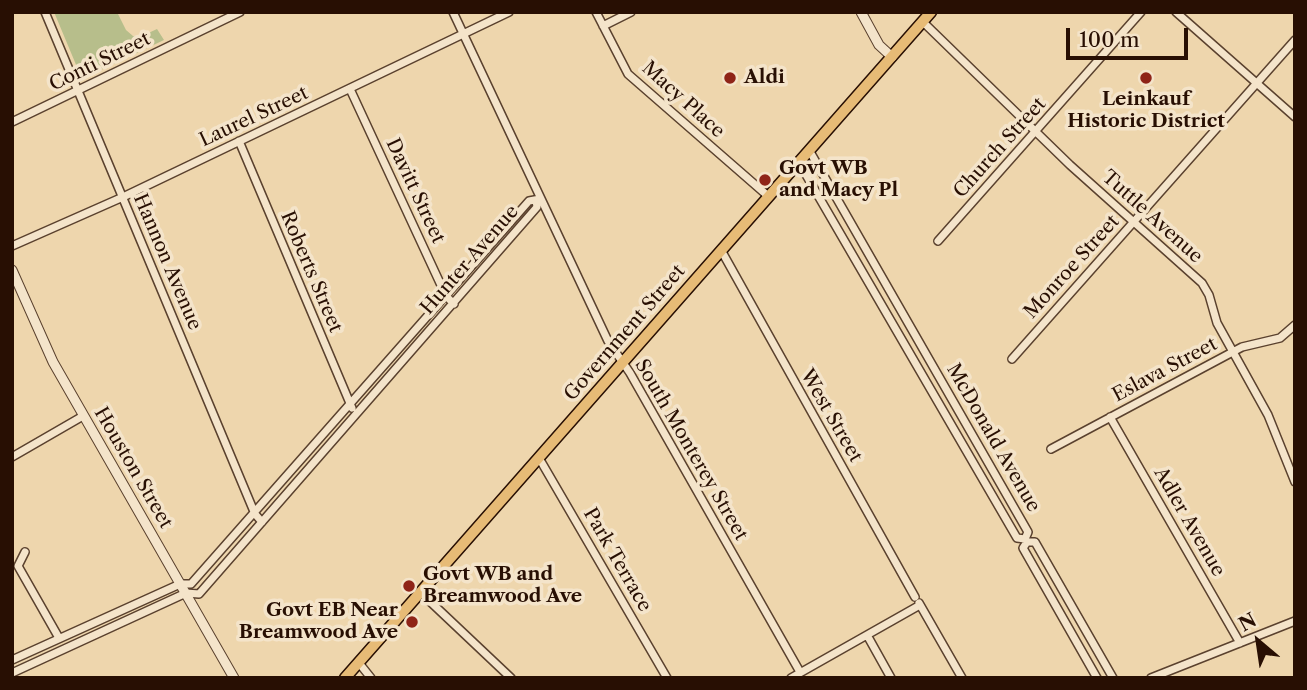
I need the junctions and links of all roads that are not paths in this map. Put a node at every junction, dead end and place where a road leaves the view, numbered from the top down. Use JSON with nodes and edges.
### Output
{"nodes":[{"id":1,"x":45,"y":12,"type":"edge"},
{"id":2,"x":240,"y":12,"type":"edge"},
{"id":3,"x":453,"y":12,"type":"edge"},
{"id":4,"x":509,"y":12,"type":"edge"},
{"id":5,"x":597,"y":12,"type":"edge"},
{"id":6,"x":631,"y":12,"type":"edge"},
{"id":7,"x":861,"y":12,"type":"edge"},
{"id":8,"x":931,"y":12,"type":"edge"},
{"id":9,"x":1141,"y":12,"type":"edge"},
{"id":10,"x":1176,"y":12,"type":"edge"},
{"id":11,"x":923,"y":22,"type":"junction"},
{"id":12,"x":603,"y":26,"type":"junction"},
{"id":13,"x":463,"y":34,"type":"junction"},
{"id":14,"x":1295,"y":40,"type":"edge"},
{"id":15,"x":892,"y":57,"type":"junction"},
{"id":16,"x":1256,"y":83,"type":"junction"},
{"id":17,"x":350,"y":89,"type":"junction"},
{"id":18,"x":77,"y":90,"type":"junction"},
{"id":19,"x":1295,"y":117,"type":"edge"},
{"id":20,"x":12,"y":122,"type":"edge"},
{"id":21,"x":1035,"y":132,"type":"junction"},
{"id":22,"x":239,"y":141,"type":"junction"},
{"id":23,"x":809,"y":150,"type":"junction"},
{"id":24,"x":799,"y":162,"type":"junction"},
{"id":25,"x":768,"y":196,"type":"junction"},
{"id":26,"x":123,"y":197,"type":"junction"},
{"id":27,"x":538,"y":200,"type":"junction"},
{"id":28,"x":1133,"y":222,"type":"junction"},
{"id":29,"x":938,"y":241,"type":"dead end"},
{"id":30,"x":12,"y":246,"type":"edge"},
{"id":31,"x":720,"y":250,"type":"junction"},
{"id":32,"x":12,"y":270,"type":"edge"},
{"id":33,"x":446,"y":296,"type":"junction"},
{"id":34,"x":454,"y":304,"type":"junction"},
{"id":35,"x":1295,"y":326,"type":"edge"},
{"id":36,"x":1232,"y":352,"type":"junction"},
{"id":37,"x":1012,"y":359,"type":"dead end"},
{"id":38,"x":622,"y":363,"type":"junction"},
{"id":39,"x":350,"y":406,"type":"junction"},
{"id":40,"x":357,"y":414,"type":"junction"},
{"id":41,"x":83,"y":416,"type":"junction"},
{"id":42,"x":1110,"y":417,"type":"junction"},
{"id":43,"x":1051,"y":449,"type":"dead end"},
{"id":44,"x":12,"y":457,"type":"edge"},
{"id":45,"x":539,"y":458,"type":"junction"},
{"id":46,"x":1295,"y":482,"type":"edge"},
{"id":47,"x":255,"y":514,"type":"junction"},
{"id":48,"x":262,"y":522,"type":"junction"},
{"id":49,"x":24,"y":552,"type":"dead end"},
{"id":50,"x":180,"y":584,"type":"junction"},
{"id":51,"x":420,"y":592,"type":"junction"},
{"id":52,"x":186,"y":593,"type":"junction"},
{"id":53,"x":917,"y":600,"type":"junction"},
{"id":54,"x":1295,"y":621,"type":"edge"},
{"id":55,"x":867,"y":635,"type":"junction"},
{"id":56,"x":59,"y":638,"type":"junction"},
{"id":57,"x":1240,"y":643,"type":"junction"},
{"id":58,"x":12,"y":660,"type":"edge"},
{"id":59,"x":359,"y":663,"type":"junction"},
{"id":60,"x":800,"y":672,"type":"junction"},
{"id":61,"x":12,"y":673,"type":"edge"},
{"id":62,"x":234,"y":678,"type":"edge"},
{"id":63,"x":345,"y":678,"type":"edge"},
{"id":64,"x":371,"y":678,"type":"edge"},
{"id":65,"x":510,"y":678,"type":"edge"},
{"id":66,"x":667,"y":678,"type":"edge"},
{"id":67,"x":791,"y":678,"type":"edge"},
{"id":68,"x":891,"y":678,"type":"edge"},
{"id":69,"x":962,"y":678,"type":"edge"},
{"id":70,"x":1097,"y":678,"type":"edge"},
{"id":71,"x":1113,"y":678,"type":"edge"},
{"id":72,"x":1151,"y":678,"type":"edge"}],
"edges":[{"from":1,"to":18,"type":"street","name":"Hannon Avenue"},
{"from":2,"to":18,"type":"street","name":"Conti Street"},
{"from":3,"to":13,"type":"street","name":"South Monterey Street"},
{"from":4,"to":13,"type":"street","name":"Laurel Street"},
{"from":5,"to":12,"type":"street","name":"Macy Place"},
{"from":6,"to":12,"type":"street"},
{"from":7,"to":15,"type":"street"},
{"from":8,"to":11,"type":"main road","name":"Government Street"},
{"from":9,"to":21,"type":"street","name":"Church Street"},
{"from":10,"to":16,"type":"street"},
{"from":11,"to":15,"type":"main road","name":"Government Street"},
{"from":11,"to":21,"type":"street","name":"Tuttle Avenue"},
{"from":12,"to":25,"type":"street","name":"Macy Place"},
{"from":13,"to":17,"type":"street","name":"Laurel Street"},
{"from":13,"to":27,"type":"street","name":"South Monterey Street"},
{"from":14,"to":16,"type":"street","name":"Monroe Street"},
{"from":15,"to":23,"type":"main road","name":"Government Street"},
{"from":16,"to":19,"type":"street"},
{"from":16,"to":28,"type":"street","name":"Monroe Street"},
{"from":17,"to":22,"type":"street","name":"Laurel Street"},
{"from":17,"to":33,"type":"street","name":"Davitt Street"},
{"from":18,"to":20,"type":"street","name":"Conti Street"},
{"from":18,"to":26,"type":"street","name":"Hannon Avenue"},
{"from":21,"to":28,"type":"street","name":"Tuttle Avenue"},
{"from":21,"to":29,"type":"street","name":"Church Street"},
{"from":22,"to":26,"type":"street","name":"Laurel Street"},
{"from":22,"to":39,"type":"street","name":"Roberts Street"},
{"from":23,"to":24,"type":"main road","name":"Government Street"},
{"from":23,"to":24,"type":"street","name":"McDonald Avenue"},
{"from":24,"to":25,"type":"main road","name":"Government Street"},
{"from":25,"to":31,"type":"main road","name":"Government Street"},
{"from":26,"to":30,"type":"street","name":"Laurel Street"},
{"from":26,"to":47,"type":"street","name":"Hannon Avenue"},
{"from":27,"to":33,"type":"street","name":"Hunter Avenue"},
{"from":27,"to":34,"type":"street","name":"Hunter Avenue"},
{"from":27,"to":38,"type":"street","name":"South Monterey Street"},
{"from":28,"to":36,"type":"street","name":"Tuttle Avenue"},
{"from":28,"to":37,"type":"street","name":"Monroe Street"},
{"from":31,"to":38,"type":"main road","name":"Government Street"},
{"from":31,"to":53,"type":"street","name":"West Street"},
{"from":32,"to":41,"type":"street","name":"Houston Street"},
{"from":33,"to":34,"type":"street","name":"Davitt Street"},
{"from":33,"to":39,"type":"street","name":"Hunter Avenue"},
{"from":34,"to":40,"type":"street","name":"Hunter Avenue"},
{"from":35,"to":36,"type":"street","name":"Eslava Street"},
{"from":36,"to":42,"type":"street","name":"Eslava Street"},
{"from":36,"to":46,"type":"street","name":"Tuttle Avenue"},
{"from":38,"to":45,"type":"main road","name":"Government Street"},
{"from":38,"to":60,"type":"street","name":"South Monterey Street"},
{"from":39,"to":40,"type":"street","name":"Roberts Street"},
{"from":39,"to":47,"type":"street","name":"Hunter Avenue"},
{"from":40,"to":48,"type":"street","name":"Hunter Avenue"},
{"from":41,"to":44,"type":"street"},
{"from":41,"to":50,"type":"street","name":"Houston Street"},
{"from":42,"to":43,"type":"street","name":"Eslava Street"},
{"from":42,"to":57,"type":"street","name":"Adler Avenue"},
{"from":45,"to":51,"type":"main road","name":"Government Street"},
{"from":45,"to":66,"type":"street","name":"Park Terrace"},
{"from":47,"to":48,"type":"street","name":"Hannon Avenue"},
{"from":47,"to":50,"type":"street","name":"Hunter Avenue"},
{"from":48,"to":52,"type":"street","name":"Hunter Avenue"},
{"from":49,"to":56,"type":"street"},
{"from":50,"to":52,"type":"street","name":"Houston Street"},
{"from":50,"to":56,"type":"street","name":"Hunter Avenue"},
{"from":51,"to":59,"type":"main road","name":"Government Street"},
{"from":51,"to":65,"type":"street"},
{"from":52,"to":61,"type":"street","name":"Hunter Avenue"},
{"from":52,"to":62,"type":"street","name":"Houston Street"},
{"from":53,"to":55,"type":"street"},
{"from":53,"to":69,"type":"street","name":"West Street"},
{"from":54,"to":57,"type":"street"},
{"from":55,"to":60,"type":"street"},
{"from":55,"to":68,"type":"street"},
{"from":56,"to":58,"type":"street","name":"Hunter Avenue"},
{"from":57,"to":72,"type":"street"},
{"from":59,"to":63,"type":"main road","name":"Government Street"},
{"from":59,"to":64,"type":"street"},
{"from":60,"to":67,"type":"street"},
{"from":70,"to":71,"type":"street","name":"McDonald Avenue"}]}
